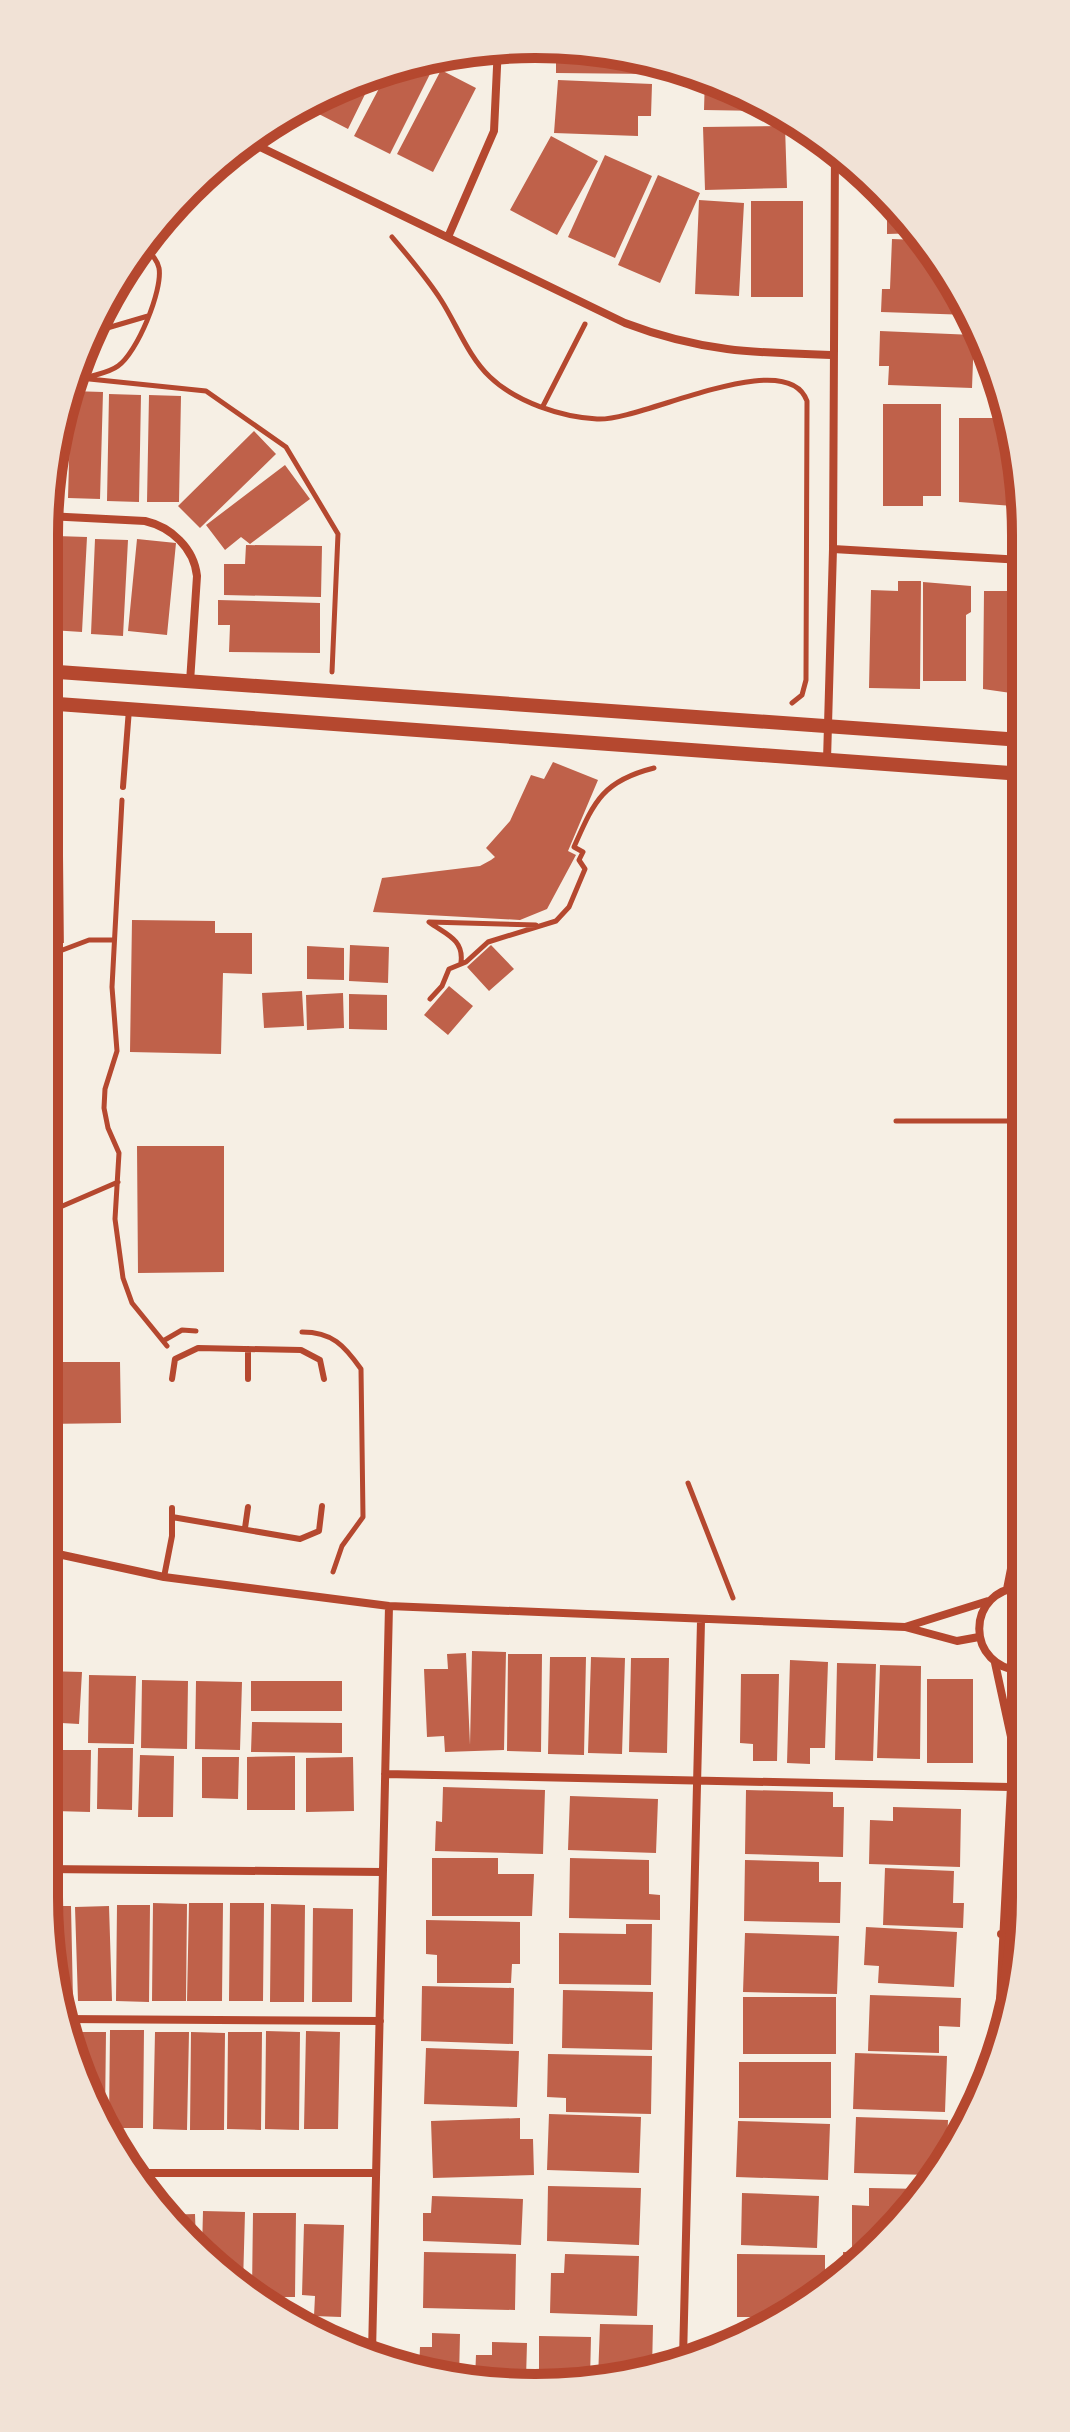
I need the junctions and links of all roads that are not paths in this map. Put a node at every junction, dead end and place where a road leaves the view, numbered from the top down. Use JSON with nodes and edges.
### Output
{"nodes":[{"id":1,"x":497,"y":60,"type":"edge"},
{"id":2,"x":259,"y":146,"type":"edge"},
{"id":3,"x":835,"y":165,"type":"edge"},
{"id":4,"x":448,"y":237,"type":"junction"},
{"id":5,"x":834,"y":355,"type":"junction"},
{"id":6,"x":59,"y":517,"type":"edge"},
{"id":7,"x":833,"y":549,"type":"junction"},
{"id":8,"x":1012,"y":559,"type":"edge"},
{"id":9,"x":58,"y":672,"type":"edge"},
{"id":10,"x":190,"y":682,"type":"junction"},
{"id":11,"x":58,"y":704,"type":"edge"},
{"id":12,"x":129,"y":709,"type":"junction"},
{"id":13,"x":828,"y":727,"type":"junction"},
{"id":14,"x":1012,"y":739,"type":"edge"},
{"id":15,"x":827,"y":760,"type":"junction"},
{"id":16,"x":1012,"y":773,"type":"edge"},
{"id":17,"x":123,"y":787,"type":"road end"},
{"id":18,"x":248,"y":1349,"type":"junction"},
{"id":19,"x":172,"y":1379,"type":"dead end"},
{"id":20,"x":248,"y":1379,"type":"dead end"},
{"id":21,"x":324,"y":1379,"type":"dead end"},
{"id":22,"x":322,"y":1506,"type":"dead end"},
{"id":23,"x":248,"y":1507,"type":"dead end"},
{"id":24,"x":172,"y":1508,"type":"dead end"},
{"id":25,"x":172,"y":1517,"type":"junction"},
{"id":26,"x":245,"y":1528,"type":"junction"},
{"id":27,"x":58,"y":1554,"type":"edge"},
{"id":28,"x":1012,"y":1564,"type":"edge"},
{"id":29,"x":164,"y":1577,"type":"junction"},
{"id":30,"x":1012,"y":1588,"type":"edge"},
{"id":31,"x":1007,"y":1589,"type":"junction"},
{"id":32,"x":990,"y":1600,"type":"junction"},
{"id":33,"x":389,"y":1606,"type":"junction"},
{"id":34,"x":701,"y":1621,"type":"junction"},
{"id":35,"x":905,"y":1627,"type":"junction"},
{"id":36,"x":979,"y":1637,"type":"junction"},
{"id":37,"x":995,"y":1663,"type":"junction"},
{"id":38,"x":1012,"y":1668,"type":"edge"},
{"id":39,"x":1012,"y":1742,"type":"edge"},
{"id":40,"x":1012,"y":1760,"type":"edge"},
{"id":41,"x":385,"y":1774,"type":"junction"},
{"id":42,"x":696,"y":1780,"type":"junction"},
{"id":43,"x":1010,"y":1787,"type":"junction"},
{"id":44,"x":58,"y":1869,"type":"edge"},
{"id":45,"x":382,"y":1872,"type":"junction"},
{"id":46,"x":1001,"y":1934,"type":"junction"},
{"id":47,"x":1010,"y":1934,"type":"edge"},
{"id":48,"x":999,"y":2009,"type":"edge"},
{"id":49,"x":74,"y":2019,"type":"edge"},
{"id":50,"x":380,"y":2021,"type":"junction"},
{"id":51,"x":146,"y":2173,"type":"edge"},
{"id":52,"x":375,"y":2173,"type":"junction"},
{"id":53,"x":372,"y":2345,"type":"edge"},
{"id":54,"x":683,"y":2350,"type":"edge"}],
"edges":[{"from":1,"to":4,"type":"street"},
{"from":2,"to":4,"type":"street"},
{"from":3,"to":5,"type":"street"},
{"from":4,"to":5,"type":"street"},
{"from":5,"to":7,"type":"street"},
{"from":6,"to":10,"type":"street"},
{"from":7,"to":8,"type":"street"},
{"from":7,"to":13,"type":"street"},
{"from":9,"to":10,"type":"street"},
{"from":10,"to":13,"type":"street"},
{"from":11,"to":12,"type":"street"},
{"from":12,"to":15,"type":"street"},
{"from":12,"to":17,"type":"lane"},
{"from":13,"to":14,"type":"street"},
{"from":13,"to":15,"type":"street"},
{"from":15,"to":16,"type":"street"},
{"from":18,"to":19,"type":"lane"},
{"from":18,"to":20,"type":"lane"},
{"from":18,"to":21,"type":"lane"},
{"from":22,"to":26,"type":"lane"},
{"from":23,"to":26,"type":"lane"},
{"from":24,"to":25,"type":"lane"},
{"from":25,"to":26,"type":"lane"},
{"from":25,"to":29,"type":"lane"},
{"from":27,"to":29,"type":"street"},
{"from":28,"to":31,"type":"street"},
{"from":29,"to":33,"type":"street"},
{"from":30,"to":31,"type":"street"},
{"from":31,"to":32,"type":"street"},
{"from":32,"to":35,"type":"street"},
{"from":32,"to":36,"type":"street"},
{"from":33,"to":34,"type":"street"},
{"from":33,"to":41,"type":"street"},
{"from":34,"to":35,"type":"street"},
{"from":34,"to":42,"type":"street"},
{"from":35,"to":36,"type":"street"},
{"from":36,"to":37,"type":"street"},
{"from":37,"to":38,"type":"street"},
{"from":37,"to":39,"type":"street"},
{"from":40,"to":43,"type":"street"},
{"from":41,"to":42,"type":"street"},
{"from":41,"to":45,"type":"street"},
{"from":42,"to":43,"type":"street"},
{"from":42,"to":54,"type":"street"},
{"from":43,"to":46,"type":"street"},
{"from":44,"to":45,"type":"street"},
{"from":45,"to":50,"type":"street"},
{"from":46,"to":47,"type":"street"},
{"from":46,"to":48,"type":"street"},
{"from":49,"to":50,"type":"street"},
{"from":50,"to":52,"type":"street"},
{"from":51,"to":52,"type":"street"},
{"from":52,"to":53,"type":"street"}]}
